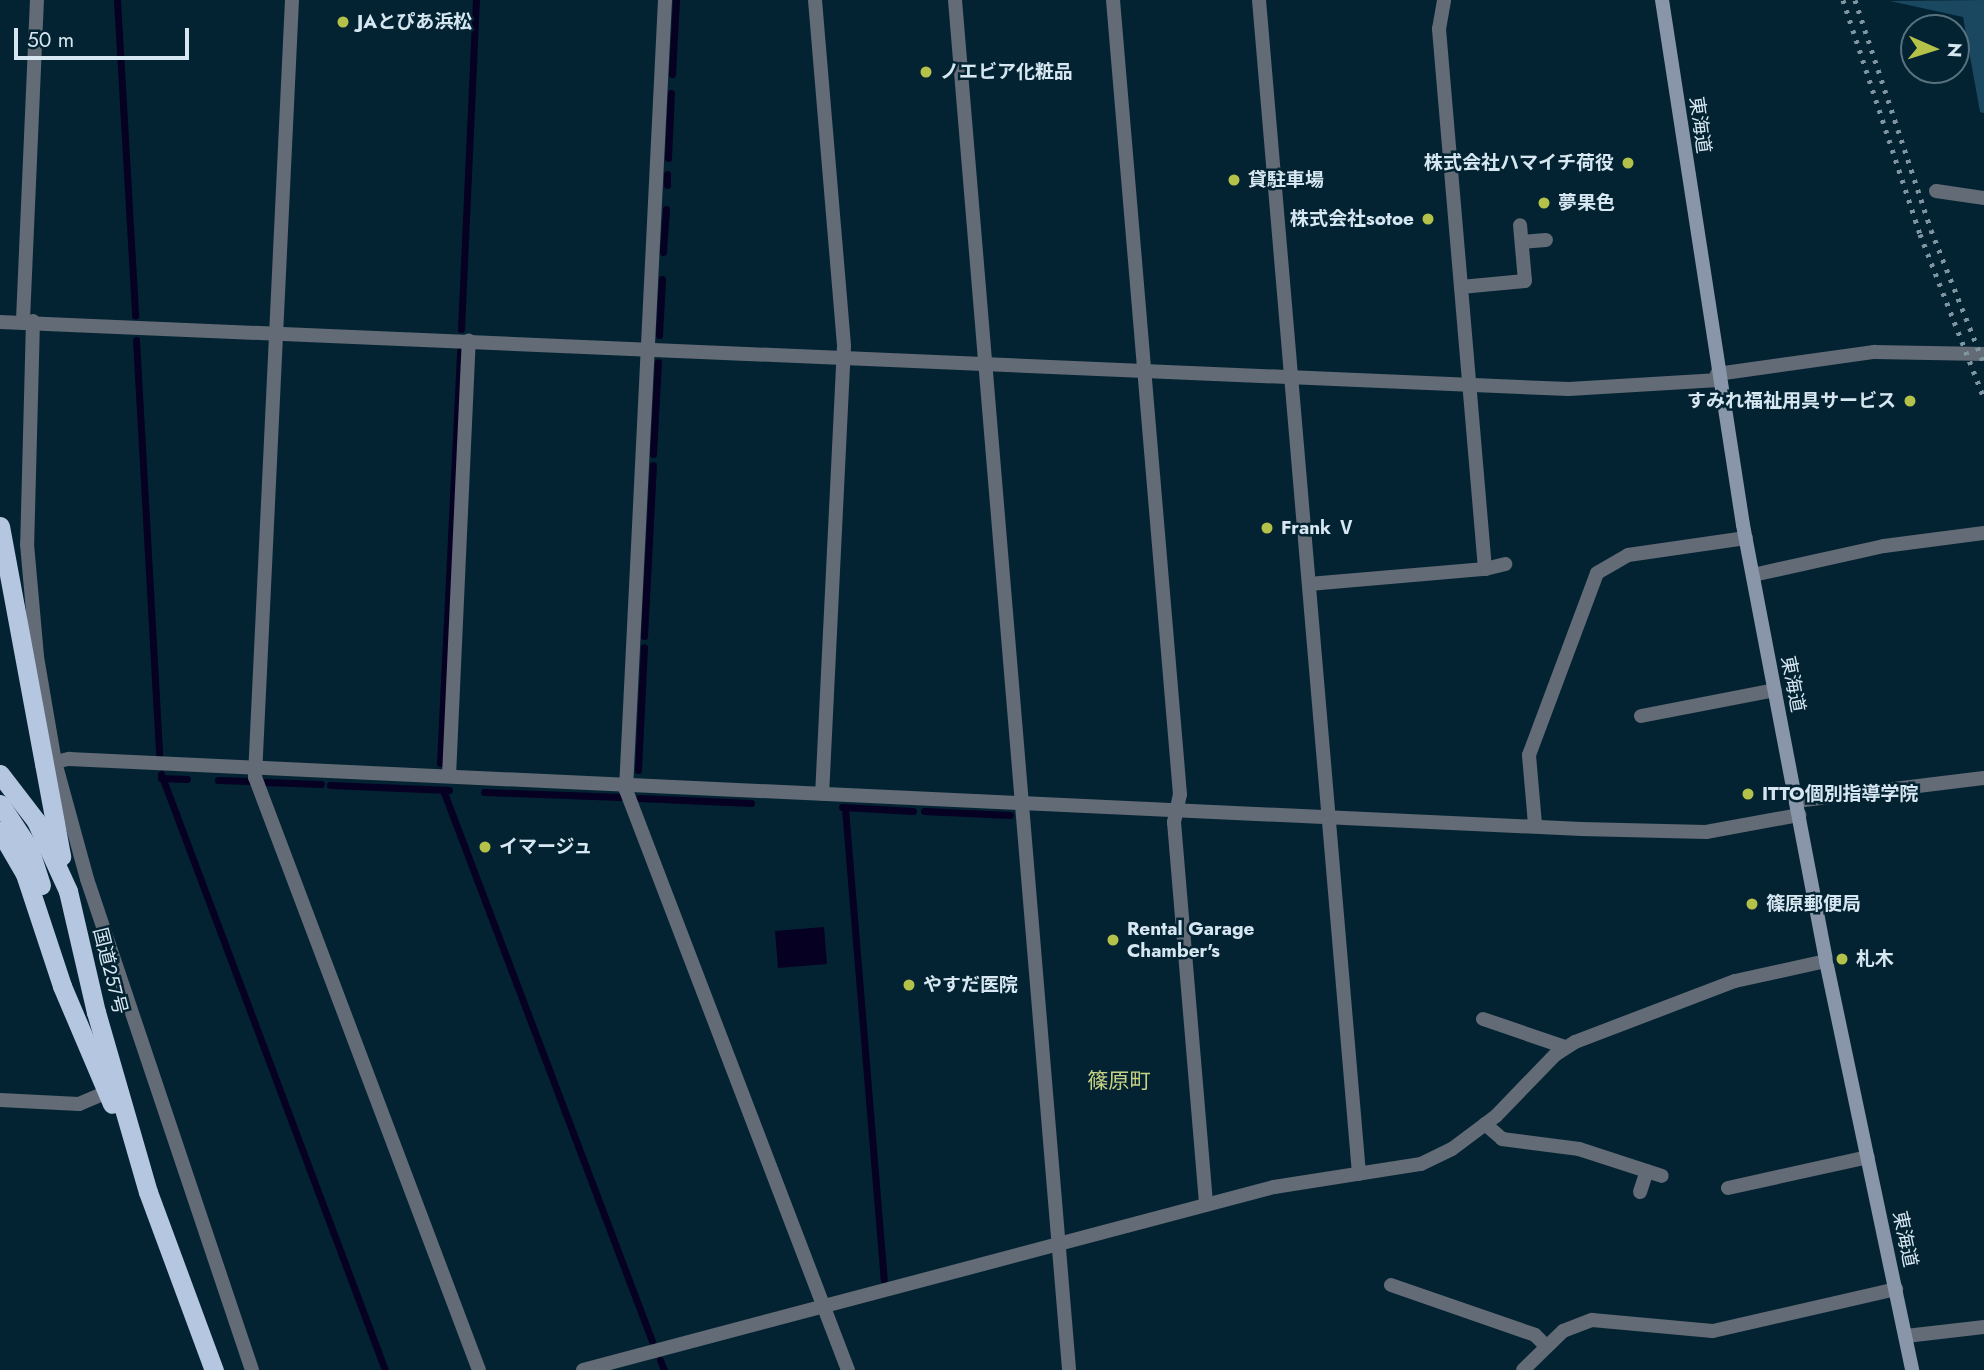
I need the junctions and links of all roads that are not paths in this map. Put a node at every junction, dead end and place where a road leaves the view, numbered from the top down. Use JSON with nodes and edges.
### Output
{"nodes":[{"id":1,"x":37,"y":0,"type":"edge"},
{"id":2,"x":292,"y":0,"type":"edge"},
{"id":3,"x":665,"y":0,"type":"edge"},
{"id":4,"x":815,"y":0,"type":"edge"},
{"id":5,"x":955,"y":0,"type":"edge"},
{"id":6,"x":1113,"y":0,"type":"edge"},
{"id":7,"x":1259,"y":0,"type":"edge"},
{"id":8,"x":1444,"y":0,"type":"edge"},
{"id":9,"x":1662,"y":0,"type":"edge"},
{"id":10,"x":1936,"y":191,"type":"dead end"},
{"id":11,"x":1984,"y":198,"type":"edge"},
{"id":12,"x":1520,"y":225,"type":"dead end"},
{"id":13,"x":1546,"y":240,"type":"dead end"},
{"id":14,"x":1522,"y":242,"type":"junction"},
{"id":15,"x":1461,"y":287,"type":"junction"},
{"id":16,"x":28,"y":321,"type":"junction"},
{"id":17,"x":0,"y":322,"type":"edge"},
{"id":18,"x":276,"y":332,"type":"junction"},
{"id":19,"x":469,"y":340,"type":"junction"},
{"id":20,"x":648,"y":348,"type":"junction"},
{"id":21,"x":1984,"y":354,"type":"edge"},
{"id":22,"x":844,"y":357,"type":"junction"},
{"id":23,"x":985,"y":363,"type":"junction"},
{"id":24,"x":1144,"y":370,"type":"junction"},
{"id":25,"x":1291,"y":376,"type":"junction"},
{"id":26,"x":1718,"y":377,"type":"junction"},
{"id":27,"x":1469,"y":384,"type":"junction"},
{"id":28,"x":0,"y":526,"type":"edge"},
{"id":29,"x":1984,"y":533,"type":"edge"},
{"id":30,"x":1746,"y":538,"type":"junction"},
{"id":31,"x":1505,"y":564,"type":"dead end"},
{"id":32,"x":1485,"y":569,"type":"junction"},
{"id":33,"x":1753,"y":575,"type":"junction"},
{"id":34,"x":1309,"y":584,"type":"junction"},
{"id":35,"x":1775,"y":690,"type":"junction"},
{"id":36,"x":1642,"y":716,"type":"dead end"},
{"id":37,"x":49,"y":764,"type":"junction"},
{"id":38,"x":255,"y":767,"type":"junction"},
{"id":39,"x":0,"y":774,"type":"edge"},
{"id":40,"x":449,"y":776,"type":"junction"},
{"id":41,"x":1984,"y":778,"type":"edge"},
{"id":42,"x":626,"y":784,"type":"junction"},
{"id":43,"x":822,"y":793,"type":"junction"},
{"id":44,"x":1021,"y":801,"type":"junction"},
{"id":45,"x":0,"y":804,"type":"edge"},
{"id":46,"x":1177,"y":808,"type":"junction"},
{"id":47,"x":1797,"y":808,"type":"junction"},
{"id":48,"x":1328,"y":815,"type":"junction"},
{"id":49,"x":1535,"y":824,"type":"junction"},
{"id":50,"x":0,"y":831,"type":"edge"},
{"id":51,"x":68,"y":891,"type":"junction"},
{"id":52,"x":1826,"y":961,"type":"junction"},
{"id":53,"x":62,"y":986,"type":"junction"},
{"id":54,"x":1483,"y":1019,"type":"dead end"},
{"id":55,"x":1564,"y":1047,"type":"junction"},
{"id":56,"x":107,"y":1092,"type":"junction"},
{"id":57,"x":0,"y":1100,"type":"edge"},
{"id":58,"x":1485,"y":1124,"type":"junction"},
{"id":59,"x":1868,"y":1157,"type":"junction"},
{"id":60,"x":1647,"y":1171,"type":"junction"},
{"id":61,"x":1359,"y":1174,"type":"junction"},
{"id":62,"x":1662,"y":1176,"type":"dead end"},
{"id":63,"x":1728,"y":1188,"type":"dead end"},
{"id":64,"x":148,"y":1192,"type":"junction"},
{"id":65,"x":1640,"y":1192,"type":"dead end"},
{"id":66,"x":1206,"y":1205,"type":"junction"},
{"id":67,"x":1058,"y":1244,"type":"junction"},
{"id":68,"x":1391,"y":1285,"type":"dead end"},
{"id":69,"x":1896,"y":1289,"type":"junction"},
{"id":70,"x":822,"y":1307,"type":"junction"},
{"id":71,"x":1984,"y":1327,"type":"edge"},
{"id":72,"x":1906,"y":1336,"type":"junction"},
{"id":73,"x":1546,"y":1346,"type":"junction"},
{"id":74,"x":214,"y":1370,"type":"edge"},
{"id":75,"x":252,"y":1370,"type":"edge"},
{"id":76,"x":479,"y":1370,"type":"edge"},
{"id":77,"x":583,"y":1370,"type":"edge"},
{"id":78,"x":848,"y":1370,"type":"edge"},
{"id":79,"x":1069,"y":1370,"type":"edge"},
{"id":80,"x":1523,"y":1370,"type":"edge"},
{"id":81,"x":1912,"y":1370,"type":"edge"}],
"edges":[{"from":1,"to":16,"type":"street"},
{"from":2,"to":18,"type":"street"},
{"from":3,"to":20,"type":"street"},
{"from":4,"to":22,"type":"street"},
{"from":5,"to":23,"type":"street"},
{"from":6,"to":24,"type":"street"},
{"from":7,"to":25,"type":"street"},
{"from":8,"to":15,"type":"street"},
{"from":9,"to":26,"type":"main road","name":"東海道"},
{"from":10,"to":11,"type":"street"},
{"from":12,"to":14,"type":"street"},
{"from":13,"to":14,"type":"street"},
{"from":14,"to":15,"type":"street"},
{"from":15,"to":27,"type":"street"},
{"from":16,"to":17,"type":"street"},
{"from":16,"to":18,"type":"street"},
{"from":16,"to":37,"type":"street"},
{"from":18,"to":19,"type":"street"},
{"from":18,"to":38,"type":"street"},
{"from":19,"to":20,"type":"street"},
{"from":19,"to":40,"type":"street"},
{"from":20,"to":22,"type":"street"},
{"from":20,"to":42,"type":"street"},
{"from":21,"to":26,"type":"street"},
{"from":22,"to":23,"type":"street"},
{"from":22,"to":43,"type":"street"},
{"from":23,"to":24,"type":"street"},
{"from":23,"to":44,"type":"street"},
{"from":24,"to":25,"type":"street"},
{"from":24,"to":46,"type":"street"},
{"from":25,"to":27,"type":"street"},
{"from":25,"to":34,"type":"street"},
{"from":26,"to":27,"type":"street"},
{"from":26,"to":30,"type":"main road","name":"東海道"},
{"from":27,"to":32,"type":"street"},
{"from":28,"to":37,"type":"highway"},
{"from":29,"to":33,"type":"street"},
{"from":30,"to":33,"type":"main road","name":"東海道"},
{"from":30,"to":49,"type":"street"},
{"from":31,"to":32,"type":"street"},
{"from":32,"to":34,"type":"street"},
{"from":33,"to":35,"type":"main road","name":"東海道"},
{"from":34,"to":48,"type":"street"},
{"from":35,"to":36,"type":"street"},
{"from":35,"to":47,"type":"main road","name":"東海道"},
{"from":37,"to":38,"type":"street"},
{"from":37,"to":51,"type":"highway"},
{"from":37,"to":75,"type":"street"},
{"from":38,"to":40,"type":"street"},
{"from":38,"to":76,"type":"street"},
{"from":39,"to":51,"type":"highway","name":"国道257号"},
{"from":40,"to":42,"type":"street"},
{"from":41,"to":47,"type":"street"},
{"from":42,"to":43,"type":"street"},
{"from":42,"to":70,"type":"street"},
{"from":43,"to":44,"type":"street"},
{"from":44,"to":46,"type":"street"},
{"from":44,"to":67,"type":"street"},
{"from":45,"to":53,"type":"highway"},
{"from":46,"to":48,"type":"street"},
{"from":46,"to":66,"type":"street"},
{"from":47,"to":49,"type":"street"},
{"from":47,"to":52,"type":"main road","name":"東海道"},
{"from":48,"to":49,"type":"street"},
{"from":48,"to":61,"type":"street"},
{"from":50,"to":53,"type":"highway","name":"国道257号"},
{"from":51,"to":64,"type":"highway","name":"国道257号"},
{"from":52,"to":55,"type":"street"},
{"from":52,"to":59,"type":"main road","name":"東海道"},
{"from":53,"to":56,"type":"highway","name":"国道257号"},
{"from":54,"to":55,"type":"street"},
{"from":55,"to":58,"type":"street"},
{"from":56,"to":57,"type":"street"},
{"from":56,"to":64,"type":"highway","name":"国道257号"},
{"from":58,"to":60,"type":"street"},
{"from":58,"to":61,"type":"street"},
{"from":59,"to":63,"type":"street"},
{"from":59,"to":69,"type":"main road","name":"東海道"},
{"from":60,"to":62,"type":"street"},
{"from":60,"to":65,"type":"street"},
{"from":61,"to":66,"type":"street"},
{"from":64,"to":74,"type":"highway","name":"国道257号"},
{"from":66,"to":67,"type":"street"},
{"from":67,"to":70,"type":"street"},
{"from":67,"to":79,"type":"street"},
{"from":68,"to":73,"type":"street"},
{"from":69,"to":72,"type":"main road","name":"東海道"},
{"from":69,"to":73,"type":"street"},
{"from":70,"to":77,"type":"street"},
{"from":70,"to":78,"type":"street"},
{"from":71,"to":72,"type":"street"},
{"from":72,"to":81,"type":"main road","name":"東海道"},
{"from":73,"to":80,"type":"street"}]}
